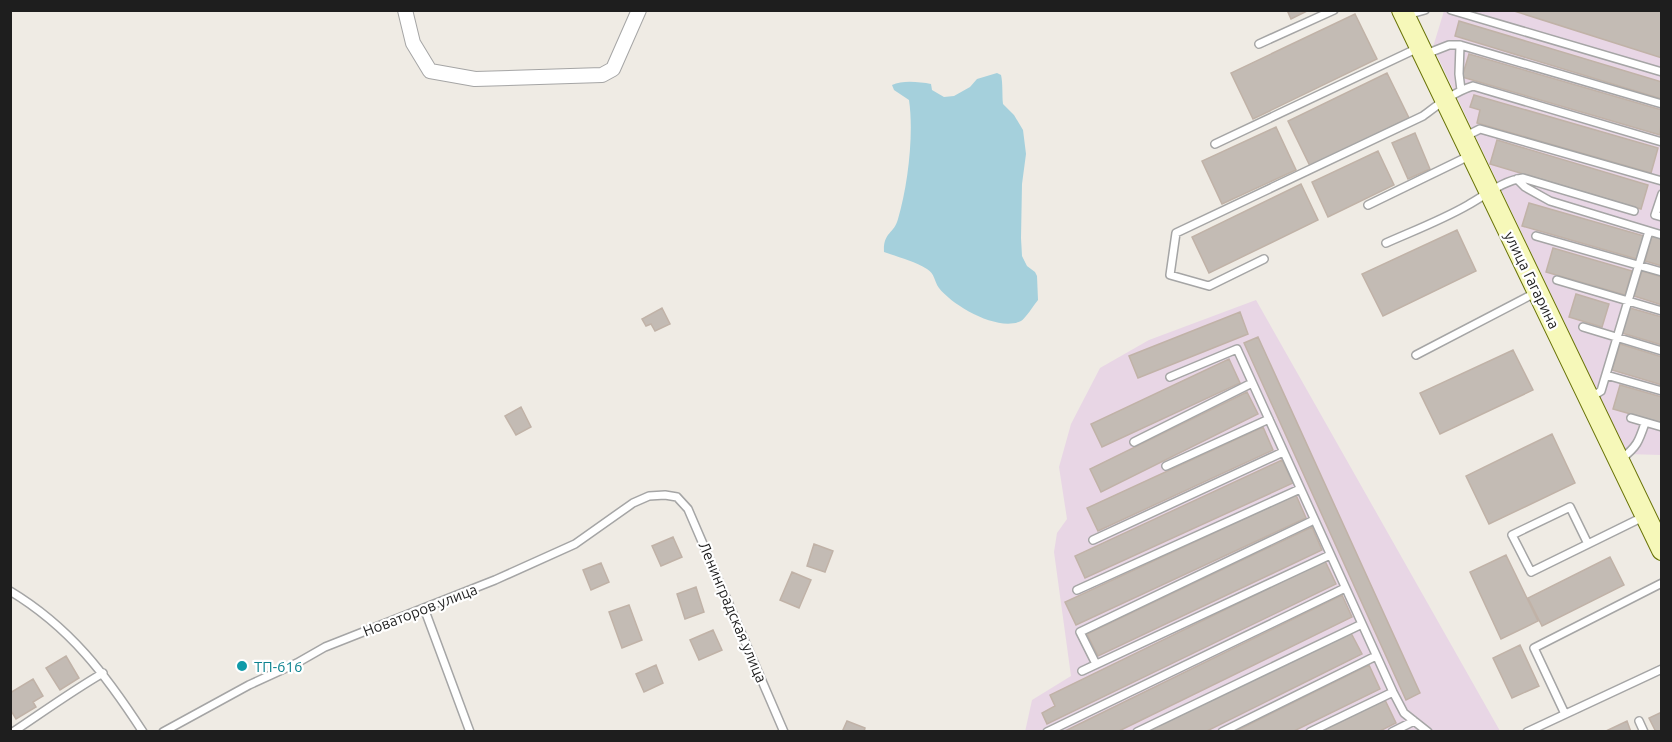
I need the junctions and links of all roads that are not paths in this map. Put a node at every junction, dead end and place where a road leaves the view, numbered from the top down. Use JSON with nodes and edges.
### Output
{"nodes":[{"id":1,"x":405,"y":10,"type":"edge"},
{"id":2,"x":639,"y":10,"type":"edge"},
{"id":3,"x":1334,"y":10,"type":"edge"},
{"id":4,"x":1425,"y":10,"type":"edge"},
{"id":5,"x":1451,"y":10,"type":"edge"},
{"id":6,"x":1403,"y":13,"type":"edge"},
{"id":7,"x":1472,"y":13,"type":"edge"},
{"id":8,"x":1259,"y":44,"type":"dead end"},
{"id":9,"x":1460,"y":45,"type":"junction"},
{"id":10,"x":1422,"y":51,"type":"junction"},
{"id":11,"x":1662,"y":72,"type":"edge"},
{"id":12,"x":1453,"y":95,"type":"junction"},
{"id":13,"x":1662,"y":105,"type":"edge"},
{"id":14,"x":1662,"y":142,"type":"edge"},
{"id":15,"x":1215,"y":144,"type":"dead end"},
{"id":16,"x":1467,"y":146,"type":"junction"},
{"id":17,"x":1517,"y":179,"type":"junction"},
{"id":18,"x":1662,"y":181,"type":"edge"},
{"id":19,"x":1489,"y":191,"type":"junction"},
{"id":20,"x":1662,"y":194,"type":"edge"},
{"id":21,"x":1368,"y":205,"type":"dead end"},
{"id":22,"x":1634,"y":211,"type":"dead end"},
{"id":23,"x":1662,"y":217,"type":"edge"},
{"id":24,"x":1649,"y":231,"type":"junction"},
{"id":25,"x":1662,"y":235,"type":"edge"},
{"id":26,"x":1536,"y":236,"type":"dead end"},
{"id":27,"x":1386,"y":243,"type":"dead end"},
{"id":28,"x":1264,"y":259,"type":"dead end"},
{"id":29,"x":1639,"y":265,"type":"junction"},
{"id":30,"x":1662,"y":272,"type":"edge"},
{"id":31,"x":1557,"y":280,"type":"dead end"},
{"id":32,"x":1538,"y":292,"type":"junction"},
{"id":33,"x":1628,"y":301,"type":"junction"},
{"id":34,"x":1662,"y":311,"type":"edge"},
{"id":35,"x":1583,"y":327,"type":"dead end"},
{"id":36,"x":1617,"y":338,"type":"junction"},
{"id":37,"x":1662,"y":351,"type":"edge"},
{"id":38,"x":1416,"y":356,"type":"dead end"},
{"id":39,"x":1606,"y":375,"type":"junction"},
{"id":40,"x":1170,"y":377,"type":"dead end"},
{"id":41,"x":1252,"y":383,"type":"junction"},
{"id":42,"x":1662,"y":391,"type":"edge"},
{"id":43,"x":1589,"y":398,"type":"junction"},
{"id":44,"x":1631,"y":418,"type":"dead end"},
{"id":45,"x":1269,"y":419,"type":"junction"},
{"id":46,"x":1645,"y":423,"type":"junction"},
{"id":47,"x":1662,"y":427,"type":"edge"},
{"id":48,"x":1134,"y":442,"type":"dead end"},
{"id":49,"x":1283,"y":452,"type":"junction"},
{"id":50,"x":1618,"y":460,"type":"junction"},
{"id":51,"x":1167,"y":466,"type":"dead end"},
{"id":52,"x":1300,"y":489,"type":"junction"},
{"id":53,"x":677,"y":497,"type":"joint"},
{"id":54,"x":1645,"y":515,"type":"junction"},
{"id":55,"x":1314,"y":520,"type":"junction"},
{"id":56,"x":1093,"y":540,"type":"dead end"},
{"id":57,"x":1588,"y":544,"type":"junction"},
{"id":58,"x":1662,"y":550,"type":"edge"},
{"id":59,"x":1330,"y":555,"type":"junction"},
{"id":60,"x":1662,"y":583,"type":"edge"},
{"id":61,"x":1345,"y":588,"type":"junction"},
{"id":62,"x":1077,"y":590,"type":"dead end"},
{"id":63,"x":10,"y":591,"type":"edge"},
{"id":64,"x":424,"y":608,"type":"junction"},
{"id":65,"x":1362,"y":624,"type":"junction"},
{"id":66,"x":1376,"y":656,"type":"junction"},
{"id":67,"x":1096,"y":664,"type":"junction"},
{"id":68,"x":1662,"y":669,"type":"edge"},
{"id":69,"x":1082,"y":671,"type":"dead end"},
{"id":70,"x":103,"y":673,"type":"junction"},
{"id":71,"x":1393,"y":692,"type":"junction"},
{"id":72,"x":1565,"y":714,"type":"junction"},
{"id":73,"x":1414,"y":721,"type":"junction"},
{"id":74,"x":1639,"y":721,"type":"dead end"},
{"id":75,"x":13,"y":732,"type":"edge"},
{"id":76,"x":143,"y":732,"type":"edge"},
{"id":77,"x":163,"y":732,"type":"edge"},
{"id":78,"x":470,"y":732,"type":"edge"},
{"id":79,"x":784,"y":732,"type":"edge"},
{"id":80,"x":1047,"y":732,"type":"edge"},
{"id":81,"x":1137,"y":732,"type":"edge"},
{"id":82,"x":1222,"y":732,"type":"edge"},
{"id":83,"x":1310,"y":732,"type":"edge"},
{"id":84,"x":1392,"y":732,"type":"edge"},
{"id":85,"x":1428,"y":732,"type":"edge"},
{"id":86,"x":1527,"y":732,"type":"edge"},
{"id":87,"x":1644,"y":732,"type":"edge"}],
"edges":[{"from":1,"to":2,"type":"street"},
{"from":3,"to":8,"type":"lane"},
{"from":4,"to":6,"type":"lane"},
{"from":5,"to":7,"type":"lane"},
{"from":6,"to":10,"type":"street","name":"улица Гагарина"},
{"from":7,"to":11,"type":"lane"},
{"from":9,"to":10,"type":"lane"},
{"from":9,"to":12,"type":"lane"},
{"from":9,"to":13,"type":"lane"},
{"from":10,"to":12,"type":"street","name":"улица Гагарина"},
{"from":10,"to":15,"type":"lane"},
{"from":12,"to":14,"type":"lane"},
{"from":12,"to":16,"type":"street","name":"улица Гагарина"},
{"from":12,"to":28,"type":"lane"},
{"from":16,"to":18,"type":"lane"},
{"from":16,"to":19,"type":"street","name":"улица Гагарина"},
{"from":16,"to":21,"type":"lane"},
{"from":17,"to":19,"type":"lane"},
{"from":17,"to":22,"type":"lane"},
{"from":17,"to":24,"type":"lane"},
{"from":19,"to":27,"type":"lane"},
{"from":19,"to":32,"type":"street","name":"улица Гагарина"},
{"from":20,"to":23,"type":"lane"},
{"from":24,"to":25,"type":"lane"},
{"from":24,"to":29,"type":"lane"},
{"from":26,"to":29,"type":"lane"},
{"from":29,"to":30,"type":"lane"},
{"from":29,"to":33,"type":"lane"},
{"from":31,"to":33,"type":"lane"},
{"from":32,"to":38,"type":"lane"},
{"from":32,"to":43,"type":"street","name":"улица Гагарина"},
{"from":33,"to":34,"type":"lane"},
{"from":33,"to":36,"type":"lane"},
{"from":35,"to":36,"type":"lane"},
{"from":36,"to":37,"type":"lane"},
{"from":36,"to":39,"type":"lane"},
{"from":39,"to":42,"type":"lane"},
{"from":39,"to":43,"type":"lane"},
{"from":40,"to":41,"type":"lane"},
{"from":41,"to":45,"type":"lane"},
{"from":41,"to":48,"type":"lane"},
{"from":43,"to":50,"type":"street","name":"улица Гагарина"},
{"from":44,"to":46,"type":"lane"},
{"from":45,"to":49,"type":"lane"},
{"from":45,"to":51,"type":"lane"},
{"from":46,"to":47,"type":"lane"},
{"from":46,"to":50,"type":"lane"},
{"from":49,"to":52,"type":"lane"},
{"from":49,"to":56,"type":"lane"},
{"from":50,"to":54,"type":"street","name":"улица Гагарина"},
{"from":52,"to":55,"type":"lane"},
{"from":52,"to":62,"type":"lane"},
{"from":53,"to":64,"type":"lane","name":"Новаторов улица"},
{"from":53,"to":79,"type":"lane","name":"Ленинградская улица"},
{"from":54,"to":57,"type":"lane"},
{"from":54,"to":58,"type":"street","name":"улица Гагарина"},
{"from":55,"to":59,"type":"lane"},
{"from":55,"to":67,"type":"lane"},
{"from":57,"to":57,"type":"lane"},
{"from":59,"to":61,"type":"lane"},
{"from":59,"to":67,"type":"lane"},
{"from":60,"to":72,"type":"lane"},
{"from":61,"to":65,"type":"lane"},
{"from":61,"to":80,"type":"lane"},
{"from":63,"to":70,"type":"lane"},
{"from":64,"to":77,"type":"lane","name":"Новаторов улица"},
{"from":64,"to":78,"type":"lane"},
{"from":65,"to":66,"type":"lane"},
{"from":65,"to":81,"type":"lane"},
{"from":66,"to":71,"type":"lane"},
{"from":66,"to":82,"type":"lane"},
{"from":67,"to":69,"type":"lane"},
{"from":68,"to":72,"type":"lane"},
{"from":70,"to":75,"type":"lane"},
{"from":70,"to":76,"type":"lane"},
{"from":71,"to":73,"type":"lane"},
{"from":71,"to":83,"type":"lane"},
{"from":72,"to":86,"type":"lane"},
{"from":73,"to":84,"type":"lane"},
{"from":73,"to":85,"type":"lane"},
{"from":74,"to":87,"type":"lane"}]}
